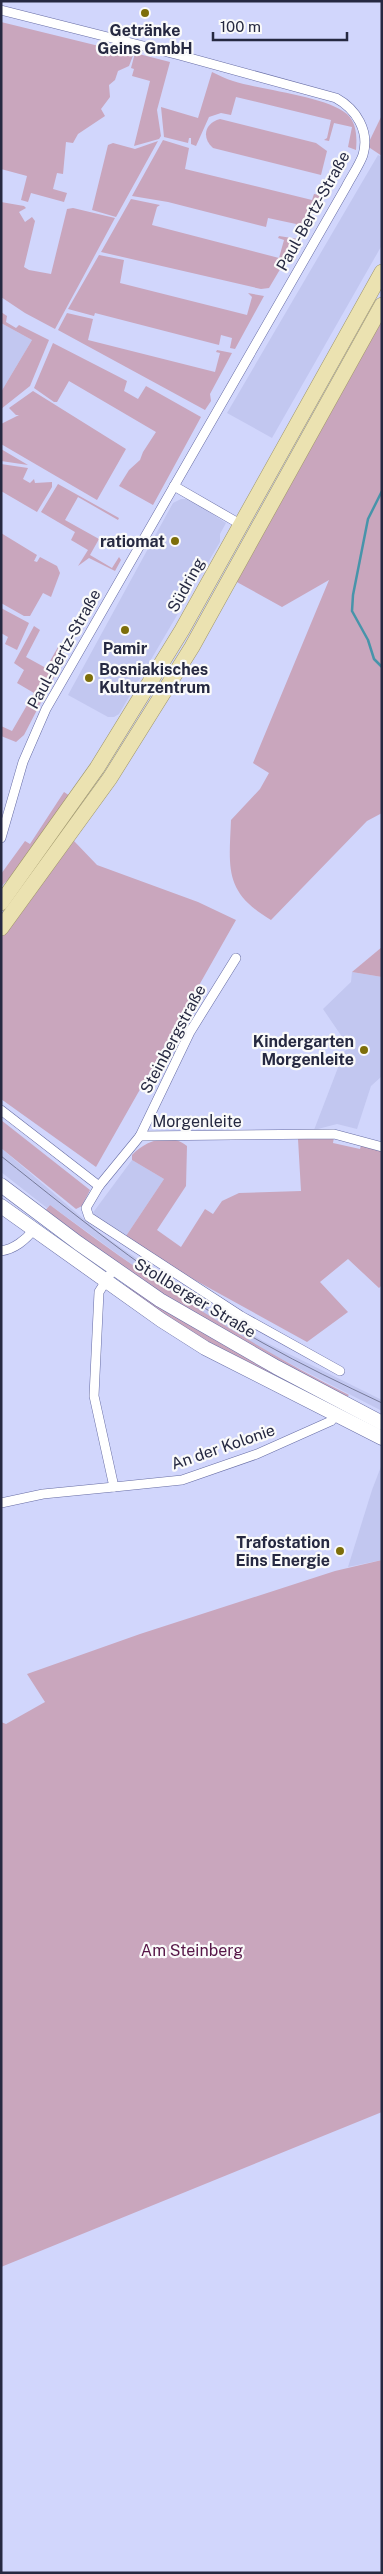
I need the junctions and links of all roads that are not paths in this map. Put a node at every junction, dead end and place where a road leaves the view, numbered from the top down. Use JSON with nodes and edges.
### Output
{"nodes":[{"id":1,"x":1,"y":10,"type":"edge"},
{"id":2,"x":382,"y":272,"type":"edge"},
{"id":3,"x":382,"y":305,"type":"edge"},
{"id":4,"x":174,"y":486,"type":"junction"},
{"id":5,"x":240,"y":524,"type":"junction"},
{"id":6,"x":1,"y":838,"type":"edge"},
{"id":7,"x":2,"y":901,"type":"edge"},
{"id":8,"x":1,"y":928,"type":"edge"},
{"id":9,"x":236,"y":958,"type":"dead end"},
{"id":10,"x":1,"y":1110,"type":"edge"},
{"id":11,"x":140,"y":1136,"type":"junction"},
{"id":12,"x":382,"y":1147,"type":"edge"},
{"id":13,"x":1,"y":1185,"type":"edge"},
{"id":14,"x":99,"y":1186,"type":"junction"},
{"id":15,"x":1,"y":1206,"type":"edge"},
{"id":16,"x":33,"y":1230,"type":"junction"},
{"id":17,"x":1,"y":1251,"type":"edge"},
{"id":18,"x":114,"y":1268,"type":"junction"},
{"id":19,"x":105,"y":1280,"type":"junction"},
{"id":20,"x":340,"y":1371,"type":"dead end"},
{"id":21,"x":336,"y":1415,"type":"junction"},
{"id":22,"x":382,"y":1423,"type":"edge"},
{"id":23,"x":382,"y":1438,"type":"edge"},
{"id":24,"x":114,"y":1487,"type":"junction"},
{"id":25,"x":1,"y":1504,"type":"edge"}],
"edges":[{"from":1,"to":4,"type":"street","name":"Paul-Bertz-Straße"},
{"from":2,"to":5,"type":"main road","name":"Südring"},
{"from":3,"to":8,"type":"main road"},
{"from":4,"to":5,"type":"street"},
{"from":4,"to":6,"type":"street","name":"Paul-Bertz-Straße"},
{"from":5,"to":7,"type":"main road","name":"Südring"},
{"from":9,"to":11,"type":"street","name":"Steinbergstraße"},
{"from":10,"to":14,"type":"street"},
{"from":11,"to":12,"type":"street","name":"Morgenleite"},
{"from":11,"to":14,"type":"street","name":"Morgenleite"},
{"from":13,"to":18,"type":"main road","name":"Stollberger Straße"},
{"from":14,"to":20,"type":"street","name":"Stollberger Straße"},
{"from":15,"to":16,"type":"main road","name":"Stollberger Straße"},
{"from":16,"to":17,"type":"street"},
{"from":16,"to":19,"type":"main road","name":"Stollberger Straße"},
{"from":18,"to":19,"type":"street"},
{"from":18,"to":22,"type":"main road","name":"Stollberger Straße"},
{"from":19,"to":21,"type":"main road","name":"Stollberger Straße"},
{"from":19,"to":24,"type":"street"},
{"from":21,"to":23,"type":"main road","name":"Stollberger Straße"},
{"from":21,"to":24,"type":"street","name":"An der Kolonie"},
{"from":24,"to":25,"type":"street","name":"An der Kolonie"}]}
